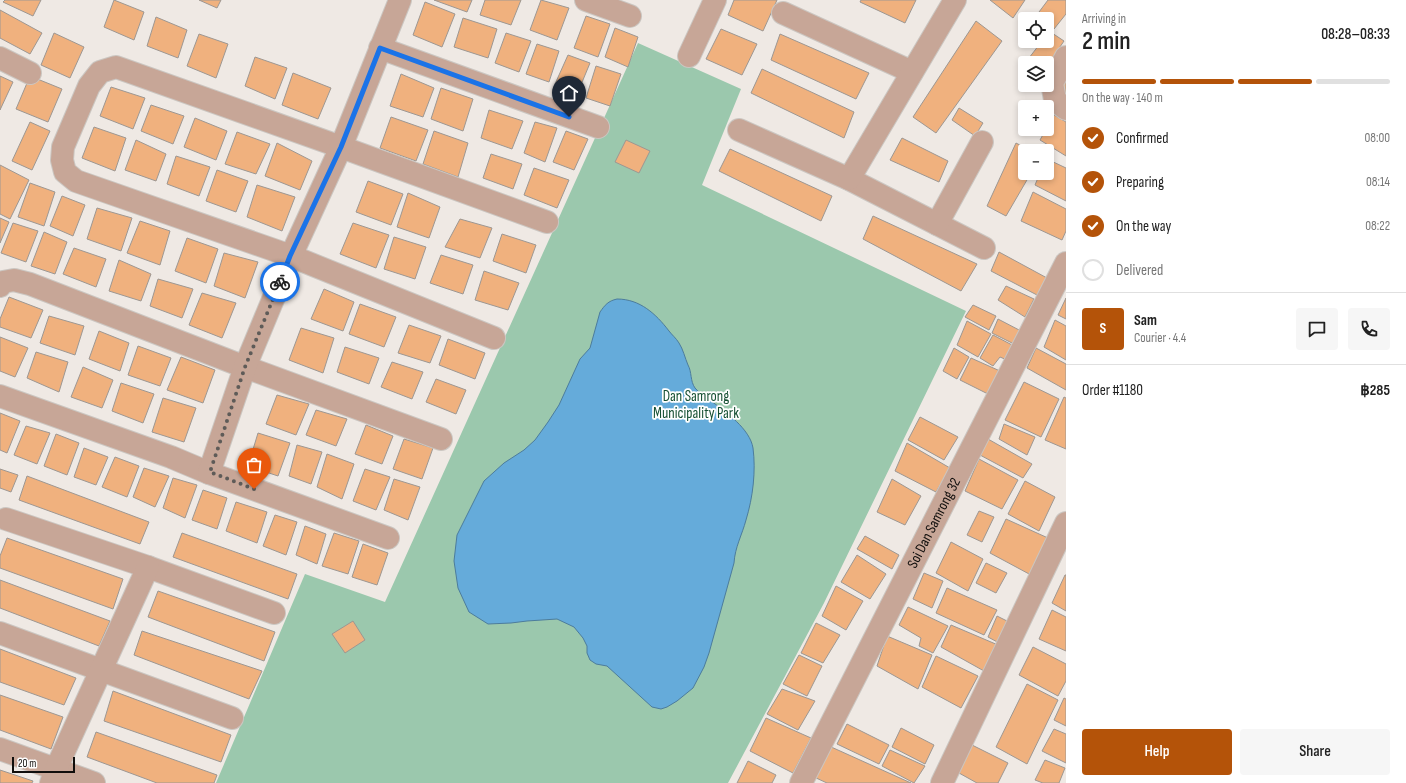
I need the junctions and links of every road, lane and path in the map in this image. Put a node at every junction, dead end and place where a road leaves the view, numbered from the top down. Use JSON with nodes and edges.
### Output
{"nodes":[{"id":1,"x":400,"y":0,"type":"edge"},
{"id":2,"x":586,"y":0,"type":"edge"},
{"id":3,"x":715,"y":0,"type":"edge"},
{"id":4,"x":955,"y":0,"type":"edge"},
{"id":5,"x":783,"y":13,"type":"dead end"},
{"id":6,"x":630,"y":16,"type":"dead end"},
{"id":7,"x":380,"y":48,"type":"junction"},
{"id":8,"x":689,"y":56,"type":"dead end"},
{"id":9,"x":1066,"y":57,"type":"edge"},
{"id":10,"x":0,"y":58,"type":"edge"},
{"id":11,"x":912,"y":72,"type":"junction"},
{"id":12,"x":30,"y":73,"type":"dead end"},
{"id":13,"x":1066,"y":109,"type":"edge"},
{"id":14,"x":598,"y":127,"type":"dead end"},
{"id":15,"x":739,"y":130,"type":"dead end"},
{"id":16,"x":982,"y":142,"type":"dead end"},
{"id":17,"x":341,"y":147,"type":"junction"},
{"id":18,"x":849,"y":180,"type":"junction"},
{"id":19,"x":547,"y":222,"type":"dead end"},
{"id":20,"x":937,"y":224,"type":"junction"},
{"id":21,"x":984,"y":248,"type":"dead end"},
{"id":22,"x":290,"y":256,"type":"junction"},
{"id":23,"x":1066,"y":263,"type":"edge"},
{"id":24,"x":0,"y":286,"type":"edge"},
{"id":25,"x":494,"y":338,"type":"dead end"},
{"id":26,"x":245,"y":367,"type":"junction"},
{"id":27,"x":0,"y":396,"type":"edge"},
{"id":28,"x":441,"y":439,"type":"dead end"},
{"id":29,"x":210,"y":472,"type":"junction"},
{"id":30,"x":6,"y":519,"type":"dead end"},
{"id":31,"x":1066,"y":523,"type":"edge"},
{"id":32,"x":388,"y":538,"type":"dead end"},
{"id":33,"x":148,"y":567,"type":"junction"},
{"id":34,"x":274,"y":613,"type":"dead end"},
{"id":35,"x":0,"y":633,"type":"edge"},
{"id":36,"x":101,"y":670,"type":"junction"},
{"id":37,"x":232,"y":718,"type":"dead end"},
{"id":38,"x":0,"y":749,"type":"edge"},
{"id":39,"x":54,"y":776,"type":"edge"},
{"id":40,"x":94,"y":783,"type":"edge"},
{"id":41,"x":801,"y":783,"type":"edge"},
{"id":42,"x":942,"y":783,"type":"edge"}],
"edges":[{"from":1,"to":7,"type":"street"},
{"from":2,"to":6,"type":"street"},
{"from":3,"to":8,"type":"street"},
{"from":4,"to":11,"type":"street"},
{"from":5,"to":11,"type":"street"},
{"from":7,"to":14,"type":"street"},
{"from":7,"to":17,"type":"street"},
{"from":9,"to":13,"type":"street"},
{"from":10,"to":12,"type":"street"},
{"from":11,"to":18,"type":"street"},
{"from":15,"to":18,"type":"street"},
{"from":16,"to":20,"type":"street"},
{"from":17,"to":19,"type":"street"},
{"from":17,"to":22,"type":"street"},
{"from":17,"to":22,"type":"street"},
{"from":18,"to":20,"type":"street"},
{"from":20,"to":21,"type":"street"},
{"from":22,"to":25,"type":"street"},
{"from":22,"to":26,"type":"street"},
{"from":23,"to":41,"type":"street","name":"Soi Dan Samrong 32"},
{"from":24,"to":26,"type":"street"},
{"from":26,"to":28,"type":"street"},
{"from":26,"to":29,"type":"street"},
{"from":27,"to":29,"type":"street"},
{"from":29,"to":32,"type":"street"},
{"from":30,"to":33,"type":"street"},
{"from":31,"to":42,"type":"street"},
{"from":33,"to":34,"type":"street"},
{"from":33,"to":36,"type":"street"},
{"from":35,"to":36,"type":"street"},
{"from":36,"to":37,"type":"street"},
{"from":36,"to":39,"type":"street"},
{"from":38,"to":39,"type":"street"},
{"from":39,"to":40,"type":"street"}]}
